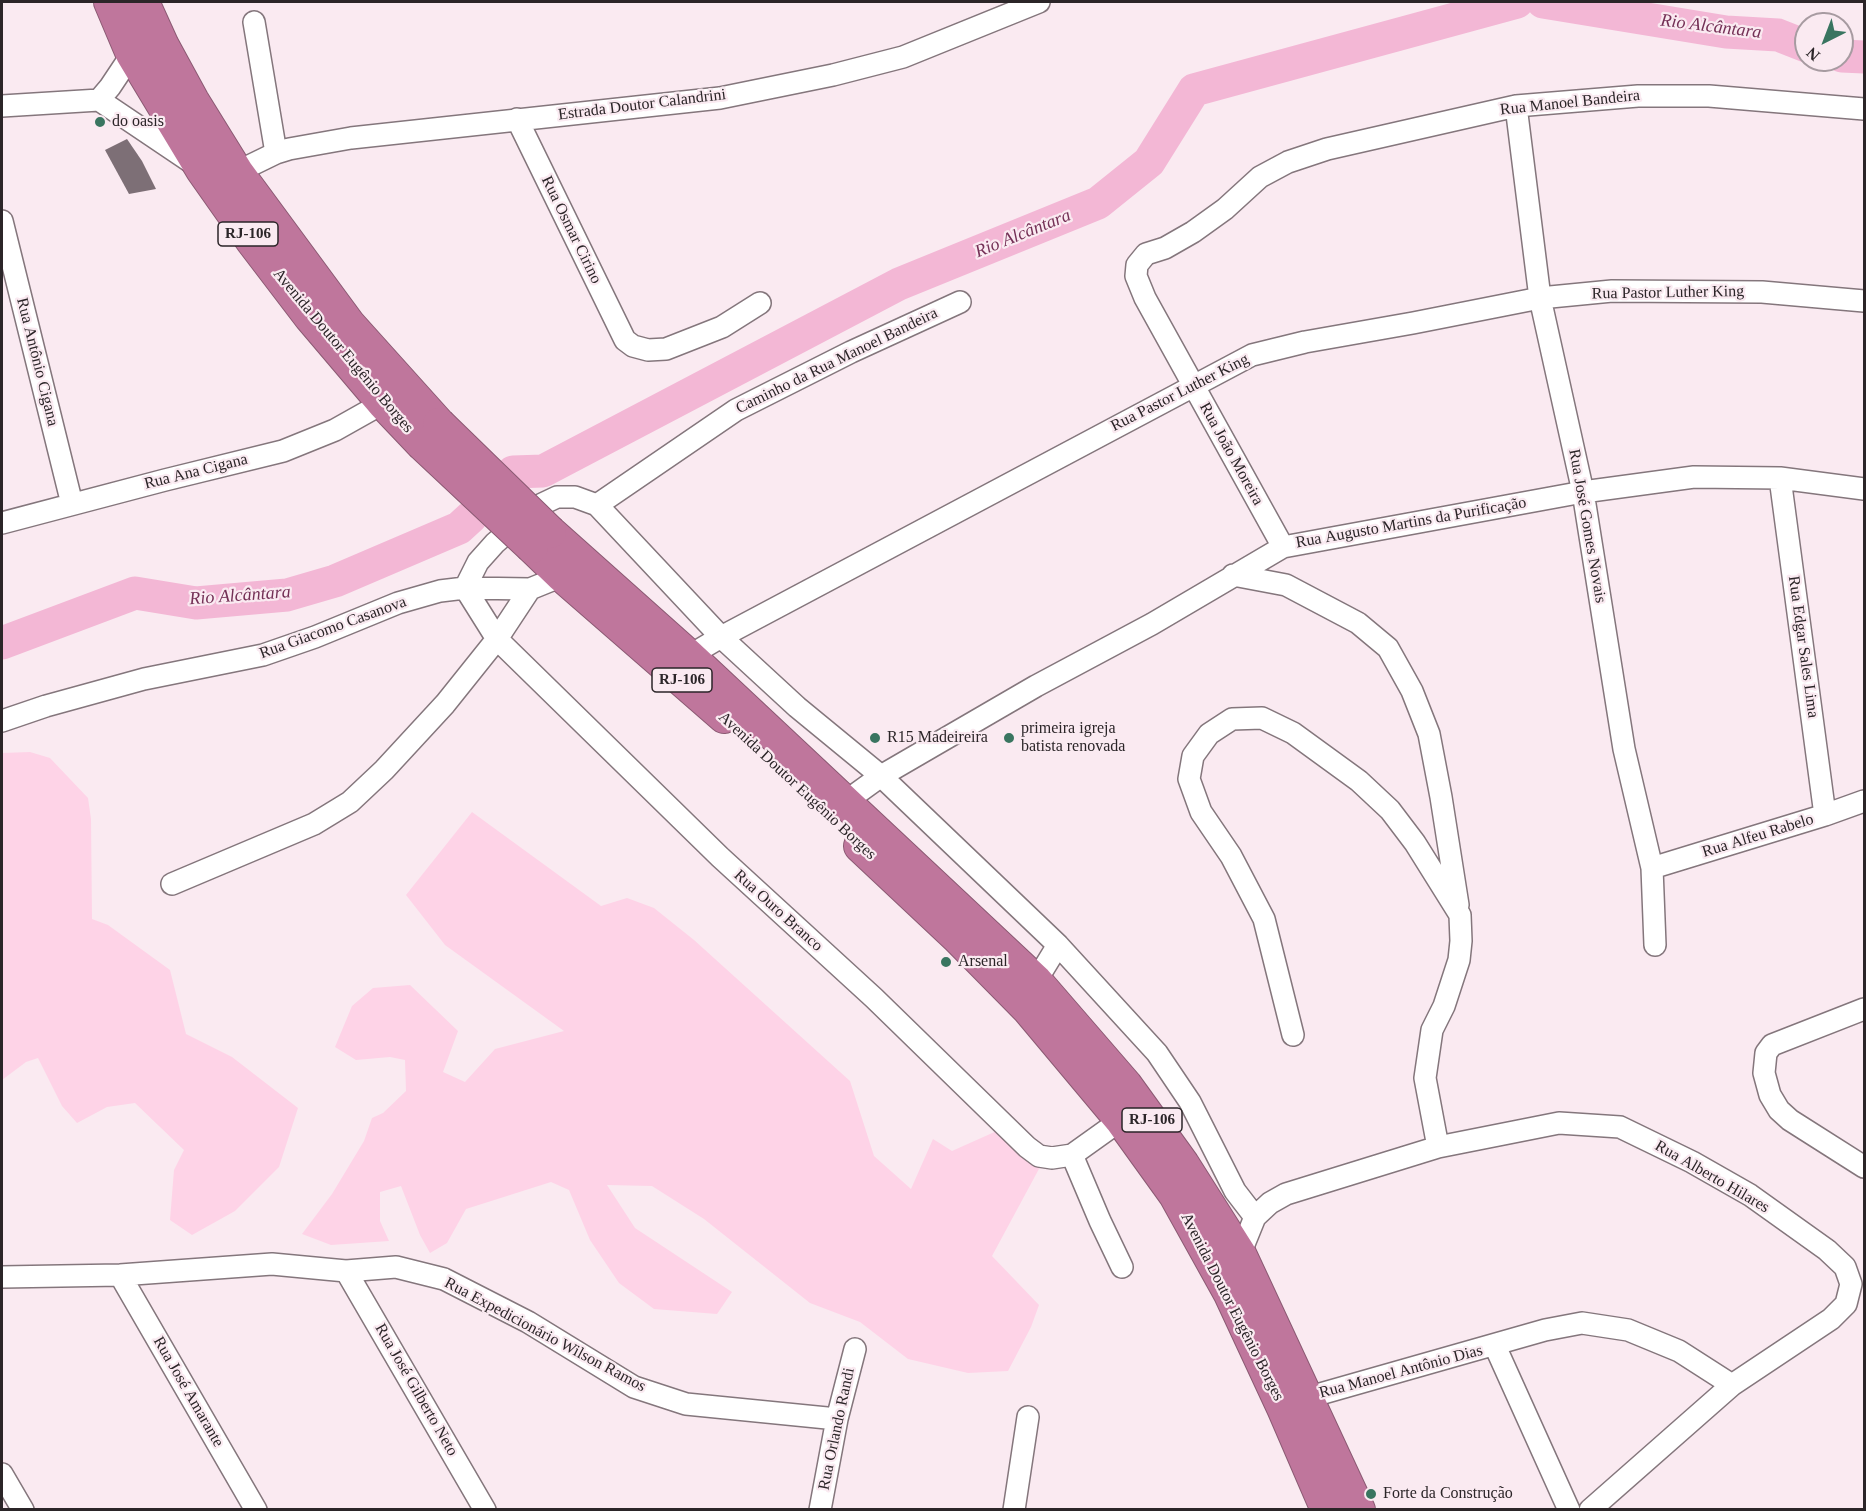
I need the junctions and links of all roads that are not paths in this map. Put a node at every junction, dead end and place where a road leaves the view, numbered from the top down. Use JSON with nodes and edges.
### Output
{"nodes":[{"id":1,"x":110,"y":2,"type":"edge"},
{"id":2,"x":143,"y":2,"type":"edge"},
{"id":3,"x":1039,"y":2,"type":"edge"},
{"id":4,"x":254,"y":22,"type":"dead end"},
{"id":5,"x":132,"y":54,"type":"junction"},
{"id":6,"x":99,"y":100,"type":"junction"},
{"id":7,"x":2,"y":106,"type":"edge"},
{"id":8,"x":1516,"y":106,"type":"junction"},
{"id":9,"x":1864,"y":109,"type":"edge"},
{"id":10,"x":517,"y":119,"type":"junction"},
{"id":11,"x":276,"y":153,"type":"junction"},
{"id":12,"x":202,"y":170,"type":"junction"},
{"id":13,"x":237,"y":172,"type":"junction"},
{"id":14,"x":2,"y":220,"type":"edge"},
{"id":15,"x":1145,"y":298,"type":"joint"},
{"id":16,"x":1540,"y":298,"type":"junction"},
{"id":17,"x":1864,"y":301,"type":"edge"},
{"id":18,"x":960,"y":302,"type":"dead end"},
{"id":19,"x":760,"y":303,"type":"dead end"},
{"id":20,"x":1193,"y":385,"type":"junction"},
{"id":21,"x":383,"y":403,"type":"junction"},
{"id":22,"x":430,"y":433,"type":"junction"},
{"id":23,"x":1780,"y":478,"type":"junction"},
{"id":24,"x":1864,"y":489,"type":"edge"},
{"id":25,"x":1584,"y":492,"type":"junction"},
{"id":26,"x":72,"y":504,"type":"junction"},
{"id":27,"x":597,"y":505,"type":"junction"},
{"id":28,"x":2,"y":523,"type":"edge"},
{"id":29,"x":541,"y":539,"type":"junction"},
{"id":30,"x":1283,"y":547,"type":"junction"},
{"id":31,"x":1233,"y":574,"type":"junction"},
{"id":32,"x":562,"y":576,"type":"junction"},
{"id":33,"x":465,"y":588,"type":"junction"},
{"id":34,"x":530,"y":589,"type":"junction"},
{"id":35,"x":721,"y":637,"type":"junction"},
{"id":36,"x":497,"y":639,"type":"junction"},
{"id":37,"x":689,"y":656,"type":"junction"},
{"id":38,"x":2,"y":721,"type":"edge"},
{"id":39,"x":881,"y":776,"type":"junction"},
{"id":40,"x":1864,"y":801,"type":"edge"},
{"id":41,"x":845,"y":802,"type":"junction"},
{"id":42,"x":1825,"y":815,"type":"junction"},
{"id":43,"x":1652,"y":868,"type":"junction"},
{"id":44,"x":172,"y":884,"type":"dead end"},
{"id":45,"x":1460,"y":915,"type":"junction"},
{"id":46,"x":1058,"y":945,"type":"junction"},
{"id":47,"x":1655,"y":945,"type":"dead end"},
{"id":48,"x":1036,"y":981,"type":"junction"},
{"id":49,"x":1864,"y":1008,"type":"edge"},
{"id":50,"x":1293,"y":1035,"type":"dead end"},
{"id":51,"x":1121,"y":1120,"type":"junction"},
{"id":52,"x":1438,"y":1147,"type":"junction"},
{"id":53,"x":1072,"y":1155,"type":"junction"},
{"id":54,"x":1864,"y":1167,"type":"edge"},
{"id":55,"x":1255,"y":1217,"type":"junction"},
{"id":56,"x":1240,"y":1254,"type":"junction"},
{"id":57,"x":1122,"y":1267,"type":"dead end"},
{"id":58,"x":346,"y":1271,"type":"junction"},
{"id":59,"x":120,"y":1275,"type":"junction"},
{"id":60,"x":2,"y":1277,"type":"edge"},
{"id":61,"x":1496,"y":1346,"type":"junction"},
{"id":62,"x":855,"y":1349,"type":"dead end"},
{"id":63,"x":1732,"y":1385,"type":"junction"},
{"id":64,"x":1306,"y":1398,"type":"junction"},
{"id":65,"x":1028,"y":1417,"type":"dead end"},
{"id":66,"x":837,"y":1419,"type":"junction"},
{"id":67,"x":2,"y":1474,"type":"edge"},
{"id":68,"x":23,"y":1509,"type":"edge"},
{"id":69,"x":256,"y":1509,"type":"edge"},
{"id":70,"x":485,"y":1509,"type":"edge"},
{"id":71,"x":820,"y":1509,"type":"edge"},
{"id":72,"x":1014,"y":1509,"type":"edge"},
{"id":73,"x":1327,"y":1509,"type":"edge"},
{"id":74,"x":1359,"y":1509,"type":"edge"},
{"id":75,"x":1569,"y":1509,"type":"edge"},
{"id":76,"x":1590,"y":1509,"type":"edge"}],
"edges":[{"from":1,"to":5,"type":"highway","name":"Avenida Doutor Eugênio Borges","number":"RJ-106"},
{"from":2,"to":13,"type":"highway","name":"Avenida Doutor Eugênio Borges","number":"RJ-106"},
{"from":3,"to":10,"type":"street","name":"Estrada Doutor Calandrini"},
{"from":4,"to":11,"type":"street"},
{"from":5,"to":6,"type":"street"},
{"from":5,"to":12,"type":"highway","name":"Avenida Doutor Eugênio Borges","number":"RJ-106"},
{"from":6,"to":7,"type":"street"},
{"from":6,"to":12,"type":"street"},
{"from":8,"to":9,"type":"street","name":"Rua Manoel Bandeira"},
{"from":8,"to":15,"type":"street","name":"Rua Manoel Bandeira"},
{"from":8,"to":16,"type":"street","name":"Rua José Gomes Novais"},
{"from":10,"to":11,"type":"street","name":"Estrada Doutor Calandrini"},
{"from":10,"to":19,"type":"street","name":"Rua Osmar Cirino"},
{"from":11,"to":13,"type":"street","name":"Estrada Doutor Calandrini"},
{"from":12,"to":21,"type":"highway","name":"Avenida Doutor Eugênio Borges","number":"RJ-106"},
{"from":13,"to":22,"type":"highway","name":"Avenida Doutor Eugênio Borges","number":"RJ-106"},
{"from":14,"to":26,"type":"street","name":"Rua Antônio Cigana"},
{"from":15,"to":20,"type":"street","name":"Rua João Moreira"},
{"from":16,"to":17,"type":"street","name":"Rua Pastor Luther King"},
{"from":16,"to":20,"type":"street","name":"Rua Pastor Luther King"},
{"from":16,"to":25,"type":"street","name":"Rua José Gomes Novais"},
{"from":18,"to":27,"type":"street","name":"Caminho da Rua Manoel Bandeira"},
{"from":20,"to":30,"type":"street","name":"Rua João Moreira"},
{"from":20,"to":35,"type":"street","name":"Rua Pastor Luther King"},
{"from":21,"to":22,"type":"highway","name":"Avenida Doutor Eugênio Borges","number":"RJ-106"},
{"from":21,"to":26,"type":"street","name":"Rua Ana Cigana"},
{"from":22,"to":29,"type":"highway","name":"Avenida Doutor Eugênio Borges","number":"RJ-106","bridge":true},
{"from":23,"to":24,"type":"street","name":"Rua Augusto Martins da Purificação"},
{"from":23,"to":25,"type":"street","name":"Rua Augusto Martins da Purificação"},
{"from":23,"to":42,"type":"street","name":"Rua Edgar Sales Lima"},
{"from":25,"to":30,"type":"street","name":"Rua Augusto Martins da Purificação"},
{"from":25,"to":43,"type":"street","name":"Rua José Gomes Novais"},
{"from":26,"to":28,"type":"street","name":"Rua Ana Cigana"},
{"from":27,"to":33,"type":"street"},
{"from":27,"to":35,"type":"street"},
{"from":29,"to":32,"type":"highway","name":"Avenida Doutor Eugênio Borges","number":"RJ-106"},
{"from":29,"to":37,"type":"highway","name":"Avenida Doutor Eugênio Borges","number":"RJ-106"},
{"from":30,"to":31,"type":"street","name":"Rua Augusto Martins da Purificação"},
{"from":31,"to":39,"type":"street","name":"Rua Augusto Martins da Purificação"},
{"from":31,"to":45,"type":"street"},
{"from":32,"to":34,"type":"street","name":"Rua Giacomo Casanova"},
{"from":32,"to":51,"type":"highway","name":"Avenida Doutor Eugênio Borges","number":"RJ-106"},
{"from":33,"to":34,"type":"street","name":"Rua Giacomo Casanova"},
{"from":33,"to":36,"type":"street","name":"Rua Ouro Branco"},
{"from":33,"to":38,"type":"street","name":"Rua Giacomo Casanova"},
{"from":34,"to":36,"type":"street"},
{"from":35,"to":37,"type":"street","name":"Rua Pastor Luther King"},
{"from":35,"to":39,"type":"street"},
{"from":36,"to":44,"type":"street"},
{"from":36,"to":53,"type":"street","name":"Rua Ouro Branco"},
{"from":37,"to":41,"type":"highway","name":"Avenida Doutor Eugênio Borges","number":"RJ-106"},
{"from":39,"to":41,"type":"street","name":"Rua Augusto Martins da Purificação"},
{"from":39,"to":46,"type":"street"},
{"from":40,"to":42,"type":"street","name":"Rua Alfeu Rabelo"},
{"from":41,"to":48,"type":"highway","name":"Avenida Doutor Eugênio Borges","number":"RJ-106"},
{"from":42,"to":43,"type":"street","name":"Rua Alfeu Rabelo"},
{"from":43,"to":47,"type":"street","name":"Rua José Gomes Novais"},
{"from":45,"to":50,"type":"street"},
{"from":45,"to":52,"type":"street"},
{"from":46,"to":48,"type":"street"},
{"from":46,"to":55,"type":"street"},
{"from":48,"to":56,"type":"highway","name":"Avenida Doutor Eugênio Borges","number":"RJ-106"},
{"from":49,"to":54,"type":"street"},
{"from":51,"to":53,"type":"street"},
{"from":51,"to":73,"type":"highway","name":"Avenida Doutor Eugênio Borges","number":"RJ-106"},
{"from":52,"to":55,"type":"street","name":"Rua Alberto Hilares"},
{"from":52,"to":63,"type":"street","name":"Rua Alberto Hilares"},
{"from":53,"to":57,"type":"street"},
{"from":55,"to":56,"type":"street","name":"Rua Alberto Hilares"},
{"from":56,"to":64,"type":"highway","name":"Avenida Doutor Eugênio Borges","number":"RJ-106"},
{"from":58,"to":59,"type":"street","name":"Rua Expedicionário Wilson Ramos"},
{"from":58,"to":66,"type":"street","name":"Rua Expedicionário Wilson Ramos"},
{"from":58,"to":70,"type":"street","name":"Rua José Gilberto Neto"},
{"from":59,"to":60,"type":"street","name":"Rua Expedicionário Wilson Ramos"},
{"from":59,"to":69,"type":"street","name":"Rua José Amarante"},
{"from":61,"to":63,"type":"street","name":"Rua Manoel Antônio Dias"},
{"from":61,"to":64,"type":"street","name":"Rua Manoel Antônio Dias"},
{"from":61,"to":75,"type":"street","name":"Rua Manoel Antônio Dias"},
{"from":62,"to":66,"type":"street","name":"Rua Orlando Randi"},
{"from":63,"to":76,"type":"street","name":"Rua Alberto Hilares"},
{"from":64,"to":74,"type":"highway","name":"Avenida Doutor Eugênio Borges","number":"RJ-106"},
{"from":65,"to":72,"type":"street"},
{"from":66,"to":71,"type":"street","name":"Rua Orlando Randi"},
{"from":67,"to":68,"type":"street"}]}
